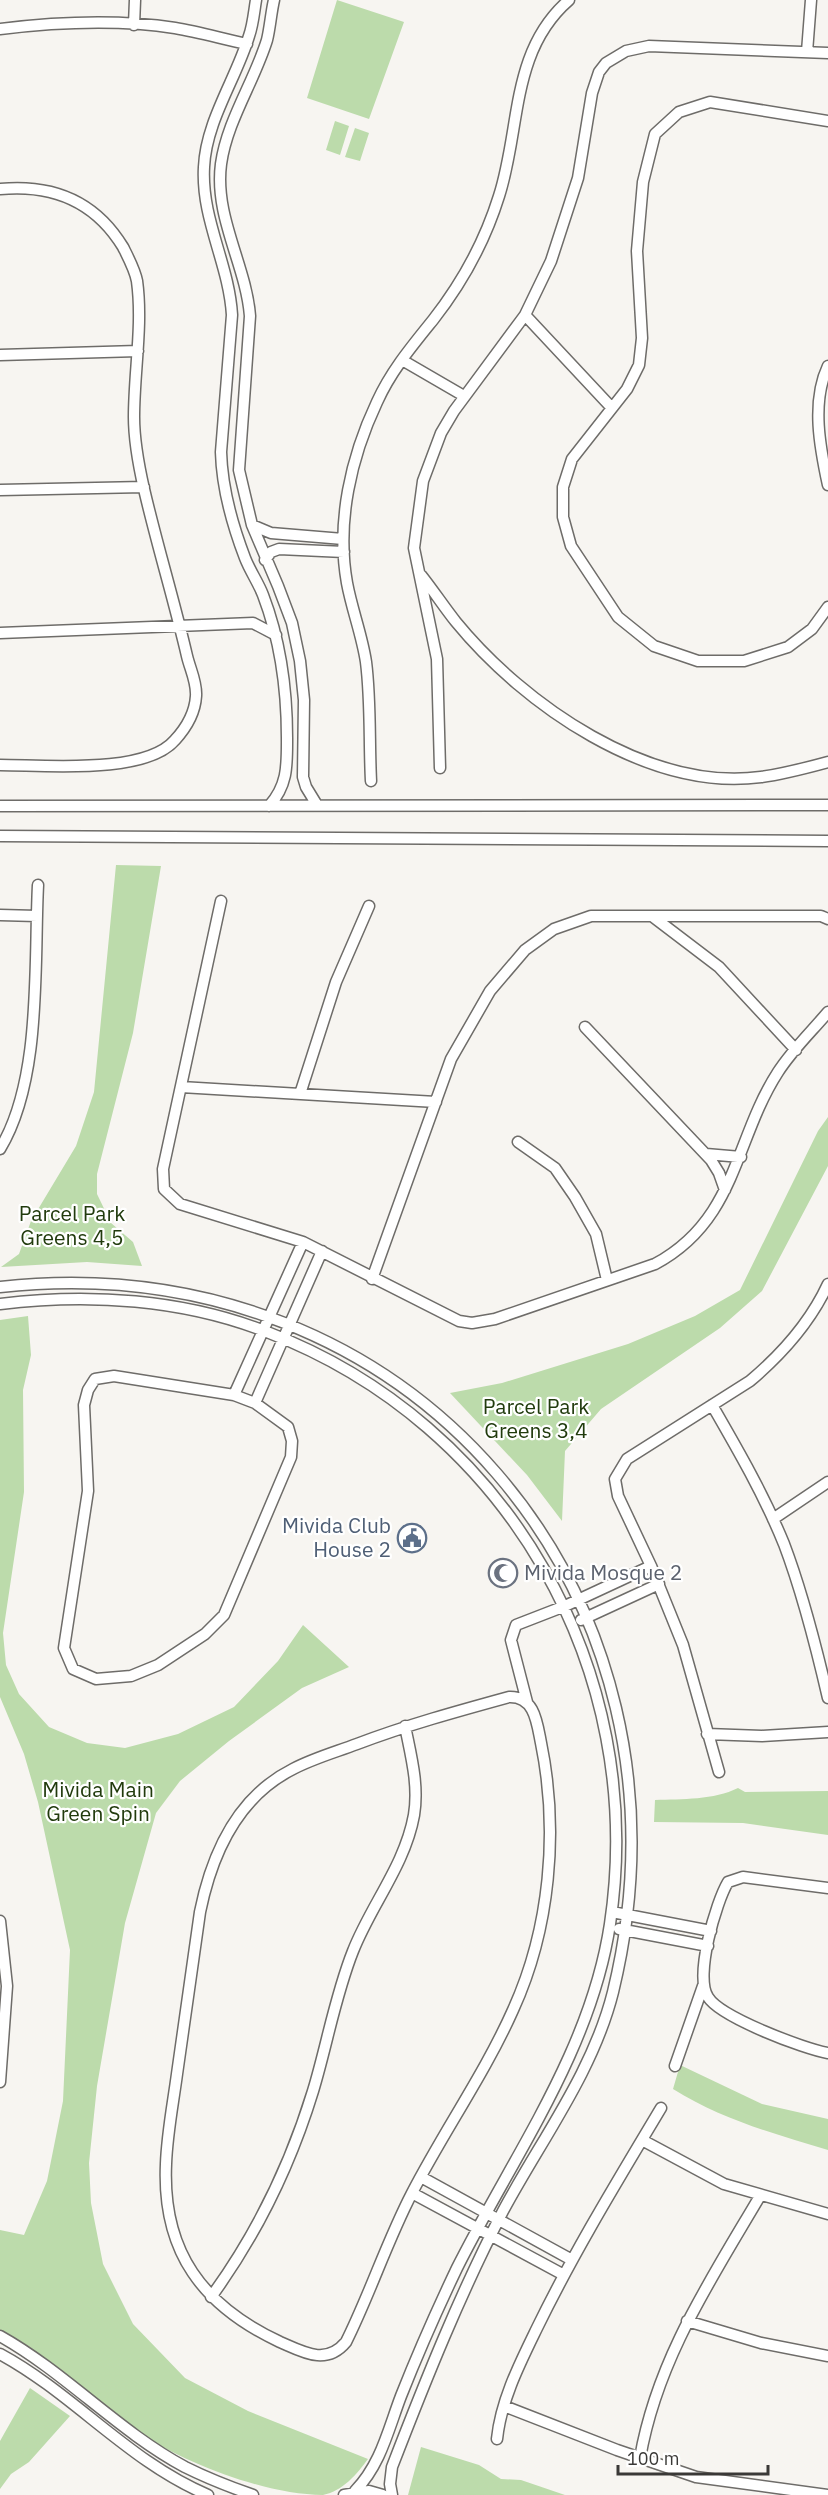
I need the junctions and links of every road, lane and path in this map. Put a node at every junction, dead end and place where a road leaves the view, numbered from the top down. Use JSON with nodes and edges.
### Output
{"nodes":[{"id":1,"x":135,"y":0,"type":"edge"},
{"id":2,"x":256,"y":0,"type":"edge"},
{"id":3,"x":274,"y":0,"type":"edge"},
{"id":4,"x":569,"y":0,"type":"edge"},
{"id":5,"x":811,"y":0,"type":"edge"},
{"id":6,"x":134,"y":25,"type":"junction"},
{"id":7,"x":0,"y":29,"type":"edge"},
{"id":8,"x":247,"y":44,"type":"junction"},
{"id":9,"x":807,"y":52,"type":"junction"},
{"id":10,"x":828,"y":53,"type":"edge"},
{"id":11,"x":828,"y":121,"type":"edge"},
{"id":12,"x":0,"y":189,"type":"edge"},
{"id":13,"x":525,"y":315,"type":"junction"},
{"id":14,"x":138,"y":351,"type":"junction"},
{"id":15,"x":0,"y":355,"type":"edge"},
{"id":16,"x":402,"y":360,"type":"junction"},
{"id":17,"x":227,"y":362,"type":"junction"},
{"id":18,"x":245,"y":362,"type":"junction"},
{"id":19,"x":828,"y":366,"type":"edge"},
{"id":20,"x":464,"y":396,"type":"junction"},
{"id":21,"x":611,"y":407,"type":"junction"},
{"id":22,"x":825,"y":454,"type":"edge"},
{"id":23,"x":828,"y":485,"type":"edge"},
{"id":24,"x":144,"y":487,"type":"junction"},
{"id":25,"x":0,"y":490,"type":"edge"},
{"id":26,"x":252,"y":525,"type":"junction"},
{"id":27,"x":344,"y":539,"type":"junction"},
{"id":28,"x":344,"y":552,"type":"junction"},
{"id":29,"x":265,"y":560,"type":"junction"},
{"id":30,"x":418,"y":570,"type":"junction"},
{"id":31,"x":828,"y":607,"type":"edge"},
{"id":32,"x":181,"y":627,"type":"junction"},
{"id":33,"x":0,"y":633,"type":"edge"},
{"id":34,"x":276,"y":635,"type":"junction"},
{"id":35,"x":287,"y":747,"type":"junction"},
{"id":36,"x":303,"y":747,"type":"junction"},
{"id":37,"x":828,"y":762,"type":"edge"},
{"id":38,"x":0,"y":765,"type":"edge"},
{"id":39,"x":440,"y":768,"type":"dead end"},
{"id":40,"x":370,"y":780,"type":"dead end"},
{"id":41,"x":318,"y":805,"type":"junction"},
{"id":42,"x":828,"y":805,"type":"edge"},
{"id":43,"x":0,"y":806,"type":"edge"},
{"id":44,"x":269,"y":806,"type":"junction"},
{"id":45,"x":0,"y":836,"type":"edge"},
{"id":46,"x":828,"y":841,"type":"edge"},
{"id":47,"x":38,"y":885,"type":"dead end"},
{"id":48,"x":221,"y":901,"type":"dead end"},
{"id":49,"x":369,"y":906,"type":"dead end"},
{"id":50,"x":0,"y":915,"type":"edge"},
{"id":51,"x":37,"y":916,"type":"junction"},
{"id":52,"x":652,"y":916,"type":"junction"},
{"id":53,"x":828,"y":919,"type":"edge"},
{"id":54,"x":828,"y":1012,"type":"edge"},
{"id":55,"x":585,"y":1027,"type":"dead end"},
{"id":56,"x":796,"y":1050,"type":"junction"},
{"id":57,"x":181,"y":1088,"type":"junction"},
{"id":58,"x":300,"y":1094,"type":"junction"},
{"id":59,"x":436,"y":1102,"type":"junction"},
{"id":60,"x":518,"y":1142,"type":"dead end"},
{"id":61,"x":0,"y":1149,"type":"edge"},
{"id":62,"x":705,"y":1154,"type":"junction"},
{"id":63,"x":741,"y":1157,"type":"junction"},
{"id":64,"x":724,"y":1190,"type":"junction"},
{"id":65,"x":303,"y":1242,"type":"junction"},
{"id":66,"x":322,"y":1251,"type":"junction"},
{"id":67,"x":372,"y":1279,"type":"junction"},
{"id":68,"x":607,"y":1280,"type":"junction"},
{"id":69,"x":828,"y":1284,"type":"edge"},
{"id":70,"x":0,"y":1287,"type":"edge"},
{"id":71,"x":0,"y":1304,"type":"edge"},
{"id":72,"x":269,"y":1318,"type":"junction"},
{"id":73,"x":288,"y":1326,"type":"junction"},
{"id":74,"x":264,"y":1330,"type":"junction"},
{"id":75,"x":283,"y":1338,"type":"junction"},
{"id":76,"x":234,"y":1395,"type":"junction"},
{"id":77,"x":255,"y":1403,"type":"junction"},
{"id":78,"x":712,"y":1405,"type":"junction"},
{"id":79,"x":828,"y":1482,"type":"edge"},
{"id":80,"x":773,"y":1519,"type":"junction"},
{"id":81,"x":651,"y":1566,"type":"junction"},
{"id":82,"x":659,"y":1584,"type":"junction"},
{"id":83,"x":579,"y":1599,"type":"junction"},
{"id":84,"x":565,"y":1606,"type":"junction"},
{"id":85,"x":586,"y":1618,"type":"junction"},
{"id":86,"x":573,"y":1624,"type":"junction"},
{"id":87,"x":828,"y":1698,"type":"edge"},
{"id":88,"x":527,"y":1702,"type":"junction"},
{"id":89,"x":405,"y":1726,"type":"junction"},
{"id":90,"x":828,"y":1732,"type":"edge"},
{"id":91,"x":707,"y":1734,"type":"junction"},
{"id":92,"x":719,"y":1772,"type":"dead end"},
{"id":93,"x":828,"y":1888,"type":"edge"},
{"id":94,"x":612,"y":1911,"type":"junction"},
{"id":95,"x":628,"y":1914,"type":"junction"},
{"id":96,"x":0,"y":1922,"type":"edge"},
{"id":97,"x":610,"y":1927,"type":"junction"},
{"id":98,"x":626,"y":1930,"type":"junction"},
{"id":99,"x":711,"y":1931,"type":"junction"},
{"id":100,"x":708,"y":1946,"type":"junction"},
{"id":101,"x":703,"y":1986,"type":"junction"},
{"id":102,"x":828,"y":2053,"type":"edge"},
{"id":103,"x":675,"y":2066,"type":"dead end"},
{"id":104,"x":0,"y":2082,"type":"edge"},
{"id":105,"x":661,"y":2108,"type":"dead end"},
{"id":106,"x":642,"y":2140,"type":"junction"},
{"id":107,"x":421,"y":2177,"type":"junction"},
{"id":108,"x":412,"y":2193,"type":"junction"},
{"id":109,"x":760,"y":2196,"type":"junction"},
{"id":110,"x":486,"y":2213,"type":"junction"},
{"id":111,"x":828,"y":2214,"type":"edge"},
{"id":112,"x":499,"y":2220,"type":"junction"},
{"id":113,"x":478,"y":2229,"type":"junction"},
{"id":114,"x":491,"y":2235,"type":"junction"},
{"id":115,"x":572,"y":2260,"type":"junction"},
{"id":116,"x":564,"y":2275,"type":"junction"},
{"id":117,"x":211,"y":2297,"type":"junction"},
{"id":118,"x":687,"y":2321,"type":"junction"},
{"id":119,"x":0,"y":2336,"type":"edge"},
{"id":120,"x":0,"y":2354,"type":"edge"},
{"id":121,"x":828,"y":2356,"type":"edge"},
{"id":122,"x":504,"y":2406,"type":"junction"},
{"id":123,"x":497,"y":2439,"type":"dead end"},
{"id":124,"x":640,"y":2458,"type":"junction"},
{"id":125,"x":350,"y":2493,"type":"edge"},
{"id":126,"x":208,"y":2495,"type":"edge"},
{"id":127,"x":253,"y":2495,"type":"edge"},
{"id":128,"x":383,"y":2495,"type":"edge"},
{"id":129,"x":392,"y":2495,"type":"edge"},
{"id":130,"x":828,"y":2495,"type":"edge"}],
"edges":[{"from":1,"to":6,"type":"street"},
{"from":2,"to":8,"type":"street"},
{"from":3,"to":18,"type":"street"},
{"from":4,"to":16,"type":"street"},
{"from":5,"to":9,"type":"street"},
{"from":6,"to":7,"type":"street"},
{"from":6,"to":8,"type":"street"},
{"from":8,"to":17,"type":"street"},
{"from":9,"to":10,"type":"street"},
{"from":9,"to":13,"type":"street"},
{"from":11,"to":21,"type":"street"},
{"from":12,"to":14,"type":"street"},
{"from":13,"to":20,"type":"street"},
{"from":13,"to":21,"type":"street"},
{"from":14,"to":15,"type":"street"},
{"from":14,"to":24,"type":"street"},
{"from":16,"to":20,"type":"street"},
{"from":16,"to":27,"type":"street"},
{"from":17,"to":18,"type":"street"},
{"from":17,"to":34,"type":"street"},
{"from":18,"to":26,"type":"street"},
{"from":19,"to":22,"type":"street"},
{"from":20,"to":30,"type":"street"},
{"from":21,"to":31,"type":"street"},
{"from":22,"to":23,"type":"street"},
{"from":24,"to":25,"type":"street"},
{"from":24,"to":32,"type":"street"},
{"from":26,"to":27,"type":"street"},
{"from":26,"to":29,"type":"street"},
{"from":27,"to":28,"type":"street"},
{"from":28,"to":29,"type":"street"},
{"from":28,"to":40,"type":"street"},
{"from":29,"to":36,"type":"street"},
{"from":30,"to":37,"type":"street"},
{"from":30,"to":39,"type":"street"},
{"from":32,"to":33,"type":"street"},
{"from":32,"to":34,"type":"street"},
{"from":32,"to":38,"type":"street"},
{"from":34,"to":35,"type":"street"},
{"from":35,"to":36,"type":"street"},
{"from":35,"to":44,"type":"street"},
{"from":36,"to":41,"type":"street"},
{"from":41,"to":42,"type":"street"},
{"from":41,"to":44,"type":"street"},
{"from":43,"to":44,"type":"street"},
{"from":45,"to":46,"type":"street"},
{"from":47,"to":51,"type":"street"},
{"from":48,"to":57,"type":"street"},
{"from":49,"to":58,"type":"street"},
{"from":50,"to":51,"type":"street"},
{"from":51,"to":61,"type":"street"},
{"from":52,"to":53,"type":"street"},
{"from":52,"to":56,"type":"street"},
{"from":52,"to":59,"type":"street"},
{"from":54,"to":56,"type":"street"},
{"from":55,"to":62,"type":"street"},
{"from":56,"to":63,"type":"street"},
{"from":57,"to":58,"type":"street"},
{"from":57,"to":65,"type":"street"},
{"from":58,"to":59,"type":"street"},
{"from":59,"to":67,"type":"street"},
{"from":60,"to":68,"type":"street"},
{"from":62,"to":63,"type":"street"},
{"from":62,"to":64,"type":"street"},
{"from":63,"to":64,"type":"street"},
{"from":64,"to":68,"type":"street"},
{"from":65,"to":66,"type":"street"},
{"from":65,"to":72,"type":"street"},
{"from":66,"to":67,"type":"street"},
{"from":66,"to":73,"type":"street"},
{"from":67,"to":68,"type":"street"},
{"from":69,"to":78,"type":"street"},
{"from":70,"to":72,"type":"street"},
{"from":71,"to":74,"type":"street"},
{"from":72,"to":73,"type":"street"},
{"from":72,"to":74,"type":"street"},
{"from":73,"to":75,"type":"street"},
{"from":73,"to":83,"type":"street"},
{"from":74,"to":75,"type":"street"},
{"from":74,"to":76,"type":"street"},
{"from":75,"to":77,"type":"street"},
{"from":75,"to":84,"type":"street"},
{"from":76,"to":77,"type":"street"},
{"from":76,"to":77,"type":"street"},
{"from":78,"to":80,"type":"street"},
{"from":78,"to":81,"type":"street"},
{"from":79,"to":80,"type":"street"},
{"from":80,"to":87,"type":"street"},
{"from":81,"to":82,"type":"street"},
{"from":81,"to":83,"type":"street"},
{"from":82,"to":85,"type":"street"},
{"from":82,"to":91,"type":"street"},
{"from":83,"to":84,"type":"street"},
{"from":83,"to":85,"type":"street"},
{"from":84,"to":86,"type":"street"},
{"from":84,"to":88,"type":"street"},
{"from":85,"to":86,"type":"street"},
{"from":85,"to":95,"type":"street"},
{"from":86,"to":94,"type":"street"},
{"from":88,"to":89,"type":"street"},
{"from":88,"to":107,"type":"street"},
{"from":89,"to":117,"type":"street"},
{"from":89,"to":117,"type":"street"},
{"from":90,"to":91,"type":"street"},
{"from":91,"to":92,"type":"street"},
{"from":93,"to":99,"type":"street"},
{"from":94,"to":95,"type":"street"},
{"from":94,"to":97,"type":"street"},
{"from":95,"to":98,"type":"street"},
{"from":95,"to":99,"type":"street"},
{"from":96,"to":104,"type":"street"},
{"from":97,"to":98,"type":"street"},
{"from":97,"to":110,"type":"street"},
{"from":98,"to":100,"type":"street"},
{"from":98,"to":112,"type":"street"},
{"from":99,"to":100,"type":"street"},
{"from":100,"to":101,"type":"street"},
{"from":101,"to":102,"type":"street"},
{"from":101,"to":103,"type":"street"},
{"from":105,"to":106,"type":"street"},
{"from":106,"to":109,"type":"street"},
{"from":106,"to":115,"type":"street"},
{"from":107,"to":108,"type":"street"},
{"from":107,"to":110,"type":"street"},
{"from":108,"to":113,"type":"street"},
{"from":108,"to":117,"type":"street"},
{"from":109,"to":111,"type":"street"},
{"from":109,"to":118,"type":"street"},
{"from":110,"to":112,"type":"street"},
{"from":110,"to":113,"type":"street"},
{"from":112,"to":114,"type":"street"},
{"from":112,"to":115,"type":"street"},
{"from":113,"to":114,"type":"street"},
{"from":113,"to":125,"type":"street"},
{"from":114,"to":116,"type":"street"},
{"from":114,"to":129,"type":"street"},
{"from":115,"to":116,"type":"street"},
{"from":116,"to":122,"type":"street"},
{"from":118,"to":121,"type":"street"},
{"from":118,"to":124,"type":"street"},
{"from":119,"to":127,"type":"street"},
{"from":120,"to":126,"type":"street"},
{"from":122,"to":123,"type":"street"},
{"from":122,"to":124,"type":"street"},
{"from":124,"to":130,"type":"street"},
{"from":125,"to":128,"type":"street"}]}
